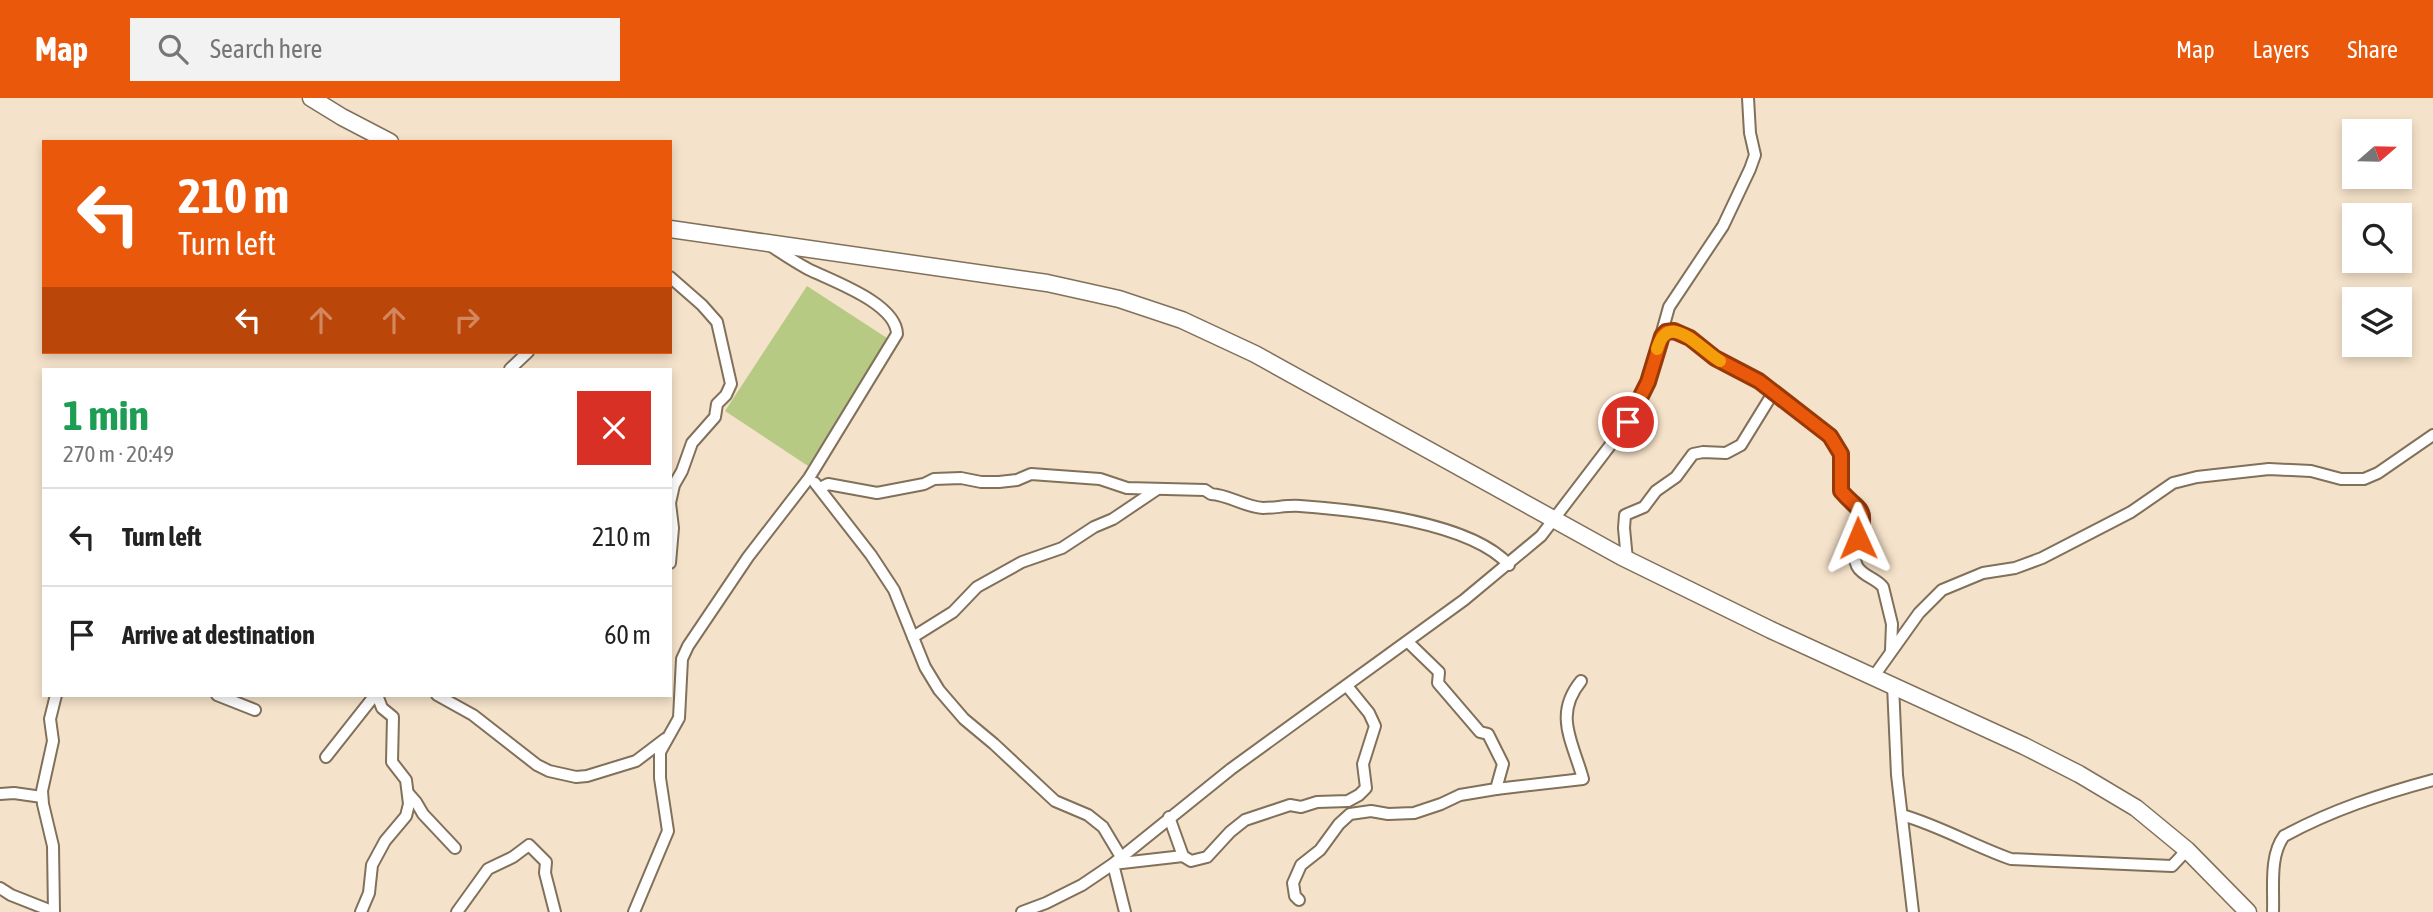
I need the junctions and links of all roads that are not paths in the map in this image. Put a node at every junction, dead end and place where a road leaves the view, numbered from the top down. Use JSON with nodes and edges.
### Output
{"nodes":[{"id":1,"x":311,"y":98,"type":"edge"},
{"id":2,"x":1748,"y":98,"type":"edge"},
{"id":3,"x":386,"y":140,"type":"edge"},
{"id":4,"x":672,"y":229,"type":"edge"},
{"id":5,"x":766,"y":242,"type":"junction"},
{"id":6,"x":672,"y":278,"type":"edge"},
{"id":7,"x":1662,"y":336,"type":"junction"},
{"id":8,"x":526,"y":354,"type":"edge"},
{"id":9,"x":511,"y":368,"type":"edge"},
{"id":10,"x":1773,"y":393,"type":"junction"},
{"id":11,"x":2433,"y":435,"type":"edge"},
{"id":12,"x":809,"y":478,"type":"junction"},
{"id":13,"x":820,"y":488,"type":"junction"},
{"id":14,"x":1156,"y":490,"type":"junction"},
{"id":15,"x":672,"y":494,"type":"edge"},
{"id":16,"x":672,"y":520,"type":"edge"},
{"id":17,"x":1555,"y":520,"type":"junction"},
{"id":18,"x":672,"y":540,"type":"edge"},
{"id":19,"x":1627,"y":560,"type":"junction"},
{"id":20,"x":1509,"y":565,"type":"junction"},
{"id":21,"x":913,"y":636,"type":"junction"},
{"id":22,"x":1408,"y":642,"type":"junction"},
{"id":23,"x":1891,"y":649,"type":"junction"},
{"id":24,"x":1874,"y":676,"type":"junction"},
{"id":25,"x":1581,"y":681,"type":"dead end"},
{"id":26,"x":1893,"y":685,"type":"junction"},
{"id":27,"x":1347,"y":686,"type":"junction"},
{"id":28,"x":56,"y":697,"type":"edge"},
{"id":29,"x":222,"y":697,"type":"edge"},
{"id":30,"x":374,"y":697,"type":"edge"},
{"id":31,"x":377,"y":697,"type":"edge"},
{"id":32,"x":441,"y":697,"type":"edge"},
{"id":33,"x":256,"y":710,"type":"dead end"},
{"id":34,"x":666,"y":738,"type":"junction"},
{"id":35,"x":326,"y":757,"type":"dead end"},
{"id":36,"x":2433,"y":780,"type":"edge"},
{"id":37,"x":1496,"y":789,"type":"junction"},
{"id":38,"x":0,"y":794,"type":"edge"},
{"id":39,"x":409,"y":794,"type":"junction"},
{"id":40,"x":42,"y":797,"type":"junction"},
{"id":41,"x":1902,"y":815,"type":"junction"},
{"id":42,"x":1169,"y":817,"type":"junction"},
{"id":43,"x":455,"y":848,"type":"dead end"},
{"id":44,"x":2187,"y":850,"type":"junction"},
{"id":45,"x":1183,"y":856,"type":"junction"},
{"id":46,"x":1117,"y":861,"type":"junction"},
{"id":47,"x":0,"y":888,"type":"edge"},
{"id":48,"x":1299,"y":900,"type":"dead end"},
{"id":49,"x":54,"y":912,"type":"edge"},
{"id":50,"x":361,"y":912,"type":"edge"},
{"id":51,"x":457,"y":912,"type":"edge"},
{"id":52,"x":555,"y":912,"type":"edge"},
{"id":53,"x":634,"y":912,"type":"edge"},
{"id":54,"x":1022,"y":912,"type":"edge"},
{"id":55,"x":1125,"y":912,"type":"edge"},
{"id":56,"x":1913,"y":912,"type":"edge"},
{"id":57,"x":2248,"y":912,"type":"edge"},
{"id":58,"x":2273,"y":912,"type":"edge"}],
"edges":[{"from":1,"to":3,"type":"main road"},
{"from":2,"to":7,"type":"street"},
{"from":4,"to":5,"type":"main road"},
{"from":5,"to":12,"type":"street"},
{"from":5,"to":17,"type":"main road"},
{"from":6,"to":15,"type":"street"},
{"from":7,"to":10,"type":"street"},
{"from":7,"to":17,"type":"street"},
{"from":8,"to":9,"type":"street"},
{"from":10,"to":19,"type":"street"},
{"from":10,"to":23,"type":"street"},
{"from":11,"to":23,"type":"street"},
{"from":12,"to":13,"type":"street"},
{"from":12,"to":34,"type":"street"},
{"from":13,"to":14,"type":"street"},
{"from":13,"to":21,"type":"street"},
{"from":14,"to":20,"type":"street"},
{"from":14,"to":21,"type":"street"},
{"from":16,"to":18,"type":"street"},
{"from":17,"to":19,"type":"main road"},
{"from":17,"to":20,"type":"street"},
{"from":19,"to":24,"type":"main road"},
{"from":20,"to":22,"type":"street"},
{"from":21,"to":46,"type":"street"},
{"from":22,"to":27,"type":"street"},
{"from":22,"to":37,"type":"street"},
{"from":23,"to":24,"type":"street"},
{"from":24,"to":26,"type":"main road"},
{"from":25,"to":37,"type":"street"},
{"from":26,"to":41,"type":"street"},
{"from":26,"to":44,"type":"main road"},
{"from":27,"to":42,"type":"street"},
{"from":27,"to":45,"type":"street"},
{"from":28,"to":40,"type":"street"},
{"from":29,"to":33,"type":"street"},
{"from":30,"to":35,"type":"street"},
{"from":31,"to":39,"type":"street"},
{"from":32,"to":34,"type":"street"},
{"from":34,"to":53,"type":"street"},
{"from":36,"to":58,"type":"street"},
{"from":37,"to":48,"type":"street"},
{"from":38,"to":40,"type":"street"},
{"from":39,"to":43,"type":"street"},
{"from":39,"to":50,"type":"street"},
{"from":40,"to":49,"type":"street"},
{"from":41,"to":44,"type":"street"},
{"from":41,"to":56,"type":"street"},
{"from":42,"to":45,"type":"street"},
{"from":42,"to":46,"type":"street"},
{"from":44,"to":57,"type":"main road"},
{"from":45,"to":46,"type":"street"},
{"from":46,"to":54,"type":"street"},
{"from":46,"to":55,"type":"street"},
{"from":47,"to":49,"type":"street"},
{"from":51,"to":52,"type":"street"}]}
